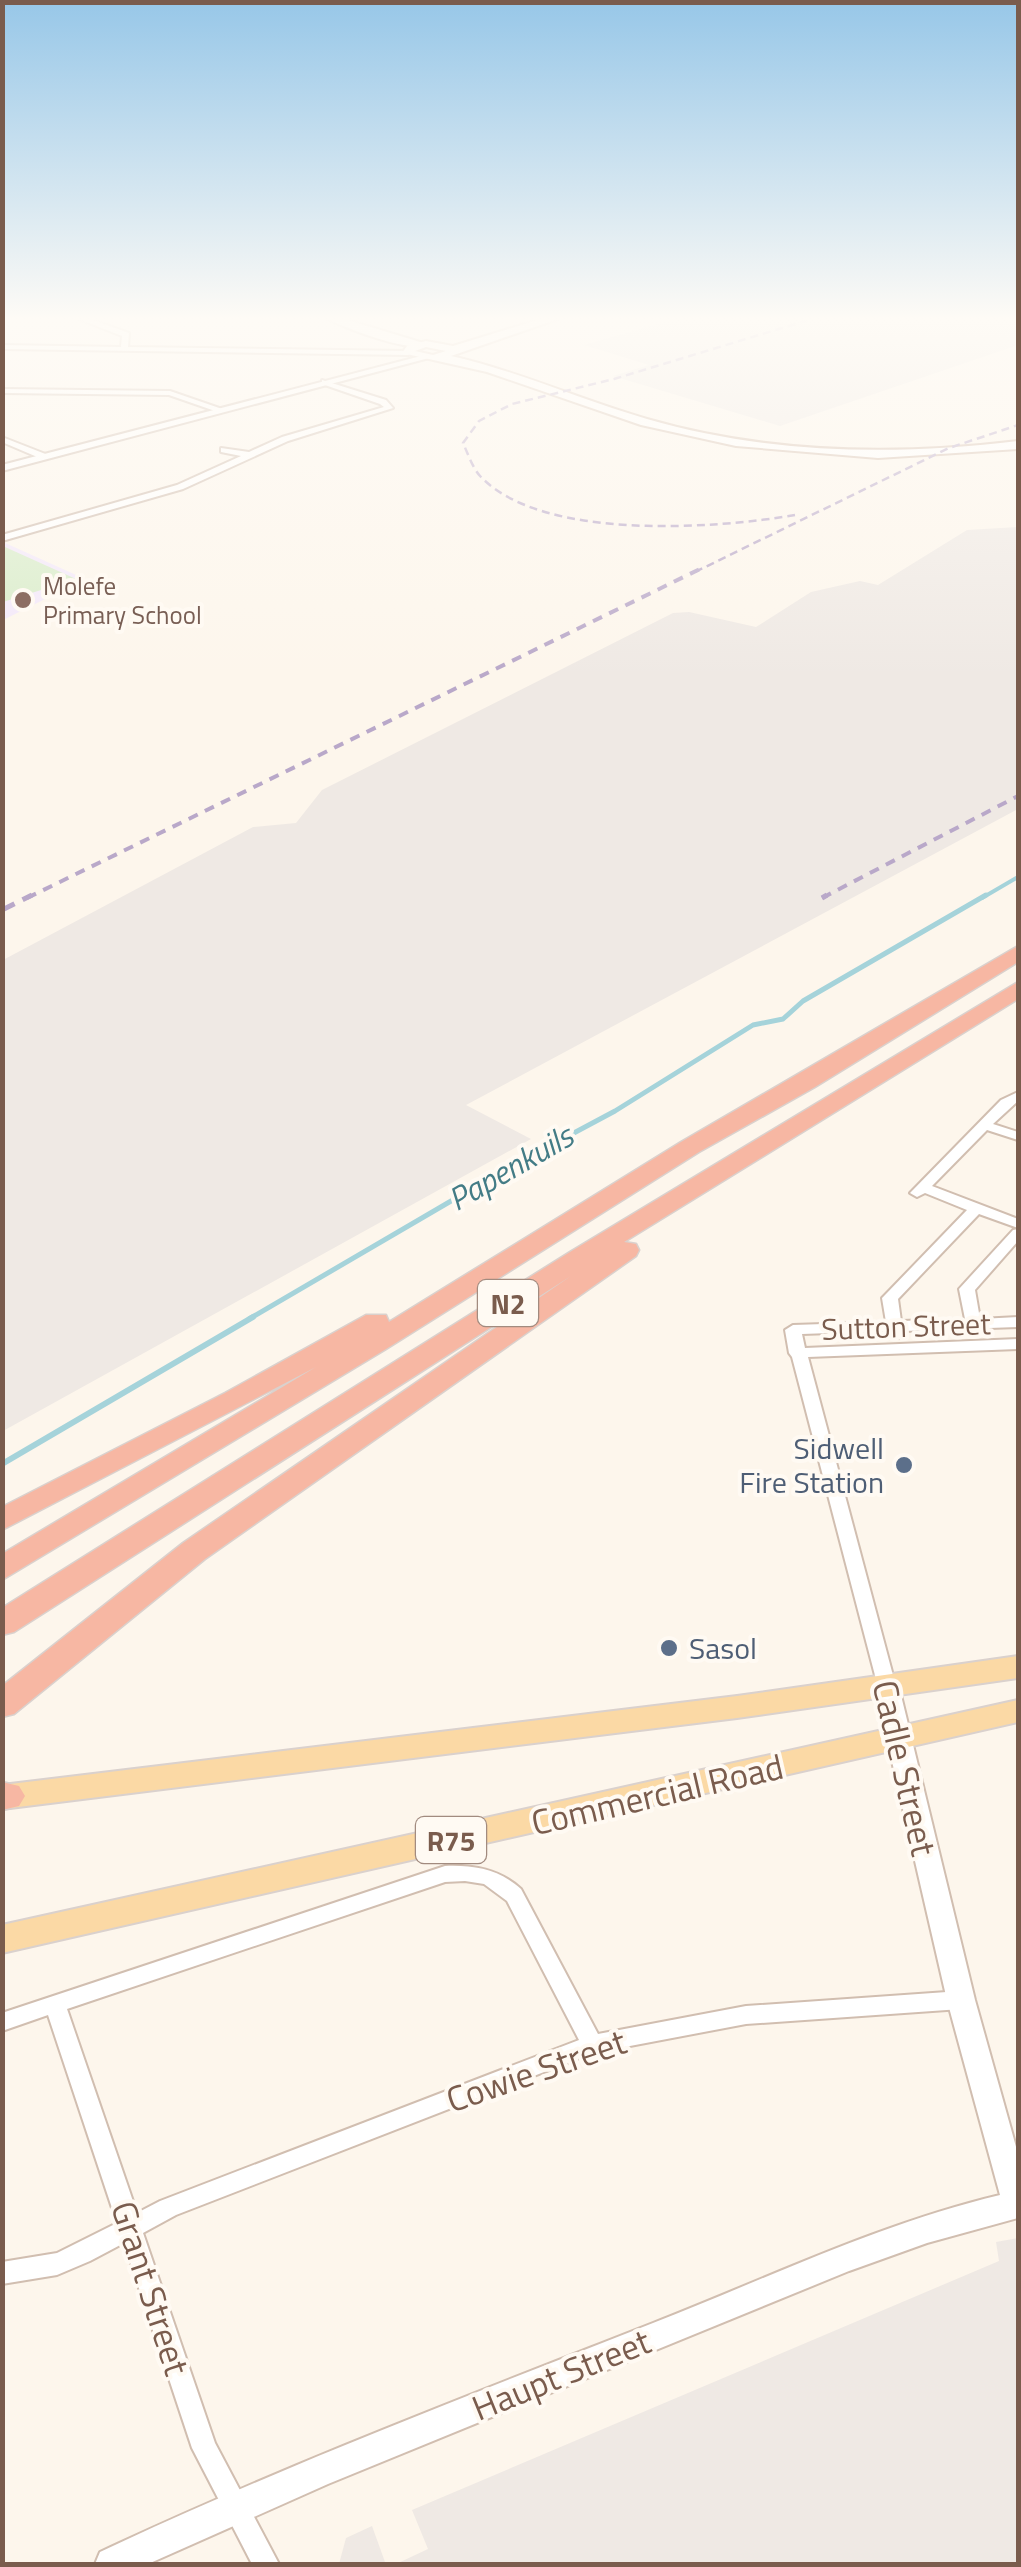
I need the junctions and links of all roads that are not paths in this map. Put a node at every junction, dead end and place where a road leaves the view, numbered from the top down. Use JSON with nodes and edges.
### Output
{"nodes":[{"id":1,"x":117,"y":438,"type":"edge"},
{"id":2,"x":290,"y":438,"type":"edge"},
{"id":3,"x":717,"y":438,"type":"edge"},
{"id":4,"x":2,"y":439,"type":"edge"},
{"id":5,"x":1018,"y":445,"type":"edge"},
{"id":6,"x":224,"y":450,"type":"dead end"},
{"id":7,"x":250,"y":456,"type":"junction"},
{"id":8,"x":45,"y":457,"type":"junction"},
{"id":9,"x":2,"y":468,"type":"edge"},
{"id":10,"x":2,"y":538,"type":"edge"},
{"id":11,"x":1018,"y":953,"type":"edge"},
{"id":12,"x":1018,"y":989,"type":"edge"},
{"id":13,"x":1018,"y":1096,"type":"edge"},
{"id":14,"x":836,"y":1102,"type":"junction"},
{"id":15,"x":984,"y":1125,"type":"junction"},
{"id":16,"x":1018,"y":1136,"type":"edge"},
{"id":17,"x":690,"y":1146,"type":"junction"},
{"id":18,"x":977,"y":1208,"type":"junction"},
{"id":19,"x":1018,"y":1224,"type":"edge"},
{"id":20,"x":1018,"y":1233,"type":"edge"},
{"id":21,"x":1018,"y":1322,"type":"edge"},
{"id":22,"x":973,"y":1323,"type":"junction"},
{"id":23,"x":893,"y":1326,"type":"junction"},
{"id":24,"x":793,"y":1330,"type":"joint"},
{"id":25,"x":1018,"y":1344,"type":"edge"},
{"id":26,"x":900,"y":1348,"type":"junction"},
{"id":27,"x":796,"y":1353,"type":"junction"},
{"id":28,"x":2,"y":1520,"type":"edge"},
{"id":29,"x":2,"y":1569,"type":"edge"},
{"id":30,"x":2,"y":1624,"type":"edge"},
{"id":31,"x":1018,"y":1667,"type":"edge"},
{"id":32,"x":886,"y":1683,"type":"junction"},
{"id":33,"x":2,"y":1705,"type":"edge"},
{"id":34,"x":1018,"y":1711,"type":"edge"},
{"id":35,"x":899,"y":1739,"type":"junction"},
{"id":36,"x":4,"y":1796,"type":"edge"},
{"id":37,"x":2,"y":1939,"type":"edge"},
{"id":38,"x":961,"y":2000,"type":"junction"},
{"id":39,"x":55,"y":2004,"type":"junction"},
{"id":40,"x":2,"y":2022,"type":"edge"},
{"id":41,"x":592,"y":2044,"type":"junction"},
{"id":42,"x":1018,"y":2205,"type":"edge"},
{"id":43,"x":133,"y":2228,"type":"junction"},
{"id":44,"x":2,"y":2274,"type":"edge"},
{"id":45,"x":237,"y":2503,"type":"junction"},
{"id":46,"x":112,"y":2564,"type":"edge"},
{"id":47,"x":266,"y":2564,"type":"edge"}],
"edges":[{"from":1,"to":8,"type":"street"},
{"from":2,"to":7,"type":"street"},
{"from":3,"to":5,"type":"main road"},
{"from":4,"to":8,"type":"street"},
{"from":6,"to":7,"type":"street"},
{"from":7,"to":10,"type":"street"},
{"from":8,"to":9,"type":"street"},
{"from":11,"to":17,"type":"highway","number":"N2"},
{"from":12,"to":14,"type":"highway","number":"N2"},
{"from":13,"to":15,"type":"street"},
{"from":14,"to":30,"type":"highway","number":"N2"},
{"from":14,"to":33,"type":"highway"},
{"from":15,"to":16,"type":"street"},
{"from":15,"to":18,"type":"street"},
{"from":17,"to":28,"type":"highway"},
{"from":17,"to":29,"type":"highway","number":"N2"},
{"from":18,"to":19,"type":"street"},
{"from":18,"to":23,"type":"street"},
{"from":20,"to":22,"type":"street"},
{"from":21,"to":22,"type":"street","name":"Sutton Street"},
{"from":22,"to":23,"type":"street","name":"Sutton Street"},
{"from":23,"to":24,"type":"street","name":"Sutton Street"},
{"from":23,"to":26,"type":"street"},
{"from":24,"to":27,"type":"street","name":"Cadle Street"},
{"from":25,"to":26,"type":"street","name":"Sutton Street"},
{"from":26,"to":27,"type":"street","name":"Sutton Street"},
{"from":27,"to":32,"type":"street","name":"Cadle Street"},
{"from":31,"to":32,"type":"main road","name":"Commercial Road"},
{"from":32,"to":35,"type":"street","name":"Cadle Street"},
{"from":32,"to":36,"type":"main road","name":"Commercial Road"},
{"from":34,"to":35,"type":"main road","name":"Commercial Road","number":"R75"},
{"from":35,"to":37,"type":"main road","name":"Commercial Road","number":"R75"},
{"from":35,"to":38,"type":"street","name":"Cadle Street"},
{"from":38,"to":41,"type":"street","name":"Cowie Street"},
{"from":38,"to":42,"type":"street","name":"Cadle Street"},
{"from":39,"to":40,"type":"street"},
{"from":39,"to":41,"type":"street"},
{"from":39,"to":43,"type":"street","name":"Grant Street"},
{"from":41,"to":43,"type":"street","name":"Cowie Street"},
{"from":42,"to":45,"type":"street","name":"Haupt Street"},
{"from":43,"to":44,"type":"street","name":"Cowie Street"},
{"from":43,"to":45,"type":"street","name":"Grant Street"},
{"from":45,"to":46,"type":"street","name":"Haupt Street"},
{"from":45,"to":47,"type":"street","name":"Grant Street"}]}
